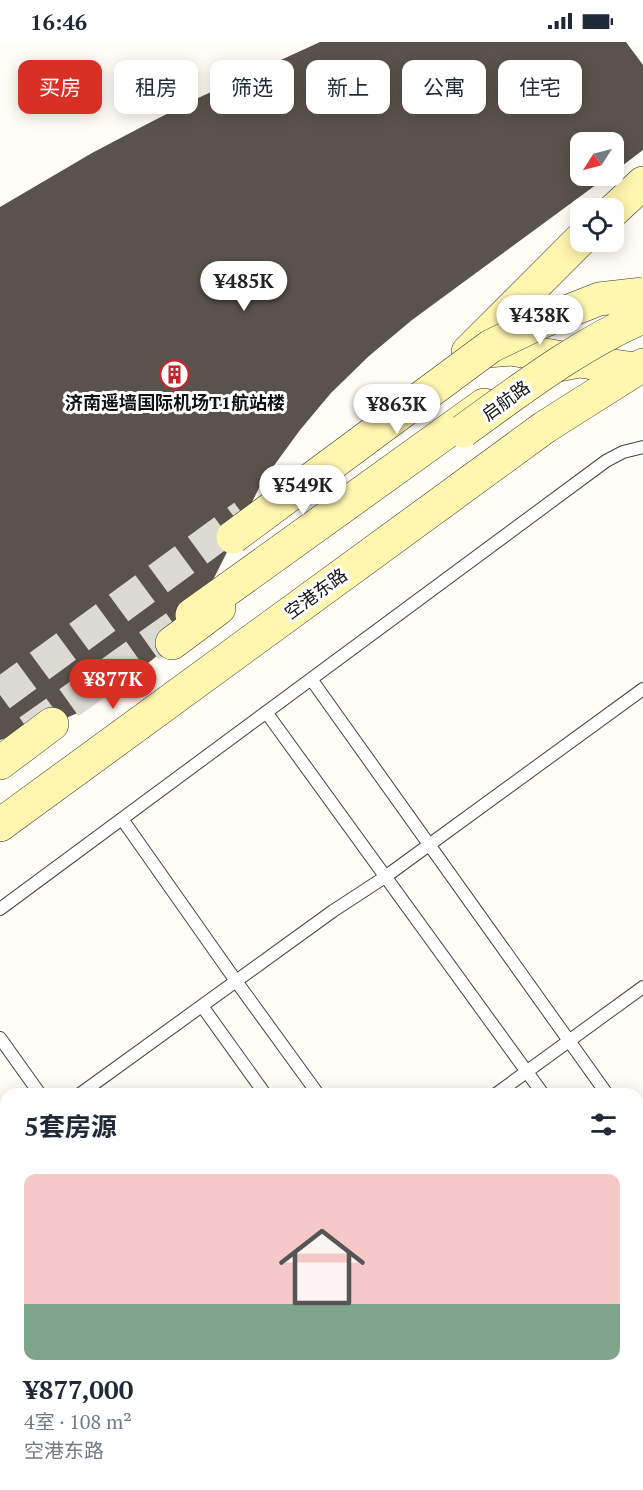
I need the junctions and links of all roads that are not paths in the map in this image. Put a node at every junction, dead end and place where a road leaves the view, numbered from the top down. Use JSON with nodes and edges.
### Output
{"nodes":[{"id":1,"x":643,"y":183,"type":"edge"},
{"id":2,"x":624,"y":201,"type":"edge"},
{"id":3,"x":570,"y":250,"type":"edge"},
{"id":4,"x":643,"y":294,"type":"edge"},
{"id":5,"x":643,"y":317,"type":"edge"},
{"id":6,"x":468,"y":352,"type":"junction"},
{"id":7,"x":579,"y":361,"type":"junction"},
{"id":8,"x":639,"y":367,"type":"edge"},
{"id":9,"x":643,"y":446,"type":"edge"},
{"id":10,"x":192,"y":615,"type":"tunnel mouth"},
{"id":11,"x":172,"y":643,"type":"tunnel mouth"},
{"id":12,"x":311,"y":679,"type":"junction"},
{"id":13,"x":643,"y":689,"type":"edge"},
{"id":14,"x":266,"y":712,"type":"junction"},
{"id":15,"x":0,"y":752,"type":"edge"},
{"id":16,"x":0,"y":763,"type":"edge"},
{"id":17,"x":122,"y":819,"type":"junction"},
{"id":18,"x":0,"y":825,"type":"edge"},
{"id":19,"x":428,"y":844,"type":"junction"},
{"id":20,"x":385,"y":877,"type":"junction"},
{"id":21,"x":0,"y":909,"type":"edge"},
{"id":22,"x":236,"y":981,"type":"junction"},
{"id":23,"x":643,"y":987,"type":"edge"},
{"id":24,"x":202,"y":1006,"type":"junction"},
{"id":25,"x":0,"y":1038,"type":"edge"},
{"id":26,"x":569,"y":1041,"type":"junction"},
{"id":27,"x":528,"y":1071,"type":"junction"},
{"id":28,"x":36,"y":1088,"type":"edge"},
{"id":29,"x":88,"y":1088,"type":"edge"},
{"id":30,"x":261,"y":1088,"type":"edge"},
{"id":31,"x":314,"y":1088,"type":"edge"},
{"id":32,"x":504,"y":1088,"type":"edge"},
{"id":33,"x":539,"y":1088,"type":"edge"},
{"id":34,"x":603,"y":1088,"type":"edge"}],
"edges":[{"from":1,"to":2,"type":"main road"},
{"from":3,"to":6,"type":"main road"},
{"from":4,"to":6,"type":"main road","bridge":true},
{"from":5,"to":11,"type":"main road","name":"启航路","bridge":true},
{"from":6,"to":7,"type":"main road","name":"空港东路"},
{"from":7,"to":8,"type":"main road","name":"空港东路"},
{"from":7,"to":10,"type":"main road","name":"空港东路"},
{"from":8,"to":18,"type":"main road","name":"空港东路"},
{"from":9,"to":12,"type":"lane"},
{"from":12,"to":14,"type":"lane"},
{"from":12,"to":19,"type":"lane"},
{"from":13,"to":19,"type":"lane"},
{"from":14,"to":17,"type":"lane"},
{"from":14,"to":20,"type":"lane"},
{"from":15,"to":16,"type":"main road"},
{"from":17,"to":21,"type":"lane"},
{"from":17,"to":22,"type":"lane"},
{"from":19,"to":20,"type":"lane"},
{"from":19,"to":26,"type":"lane"},
{"from":20,"to":22,"type":"lane"},
{"from":20,"to":27,"type":"lane"},
{"from":22,"to":24,"type":"lane"},
{"from":22,"to":31,"type":"lane"},
{"from":23,"to":26,"type":"lane"},
{"from":24,"to":29,"type":"lane"},
{"from":24,"to":30,"type":"lane"},
{"from":25,"to":28,"type":"lane"},
{"from":26,"to":27,"type":"lane"},
{"from":26,"to":34,"type":"lane"},
{"from":27,"to":32,"type":"lane"},
{"from":27,"to":33,"type":"lane"}]}
